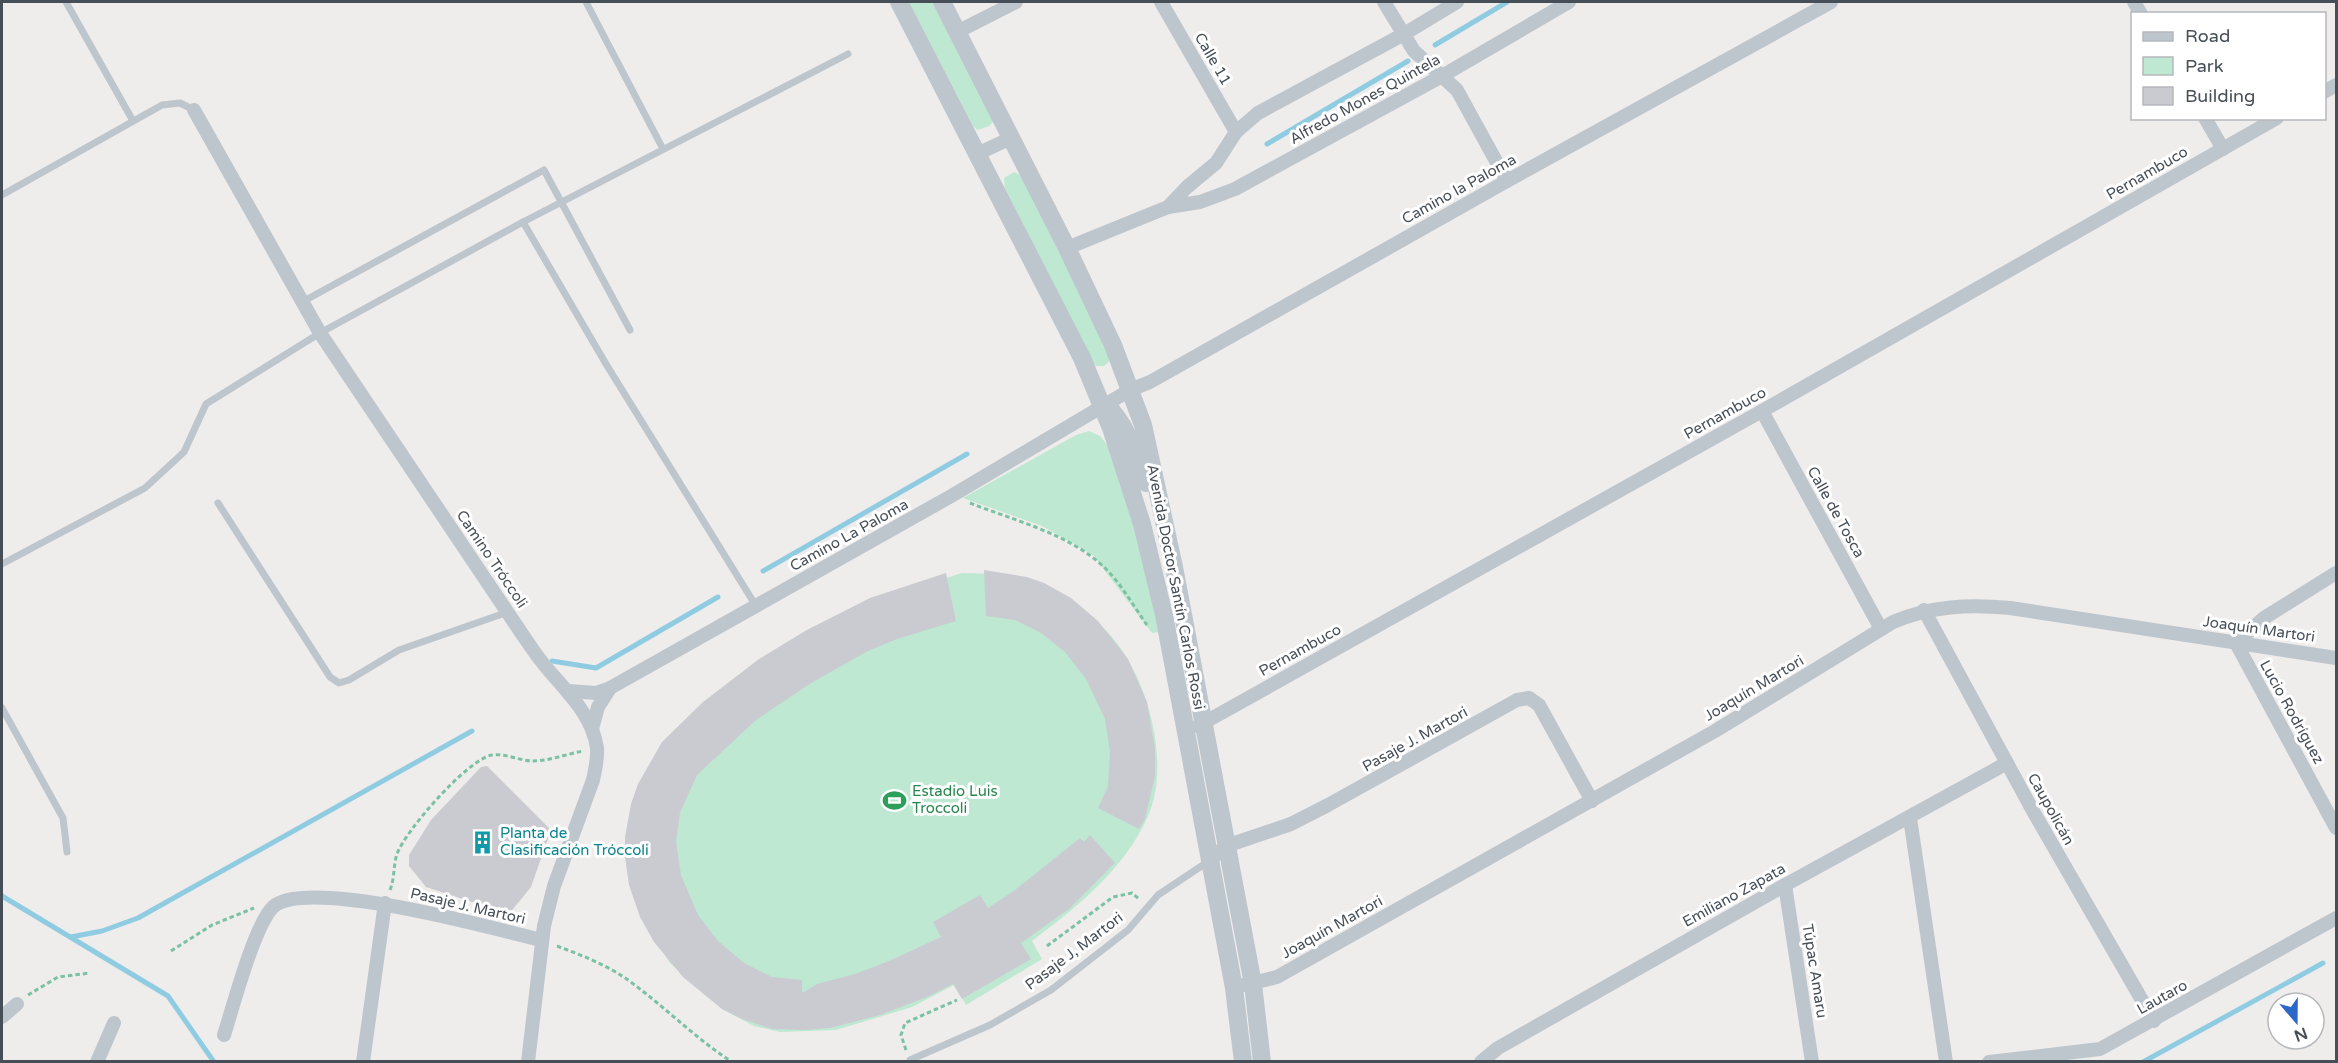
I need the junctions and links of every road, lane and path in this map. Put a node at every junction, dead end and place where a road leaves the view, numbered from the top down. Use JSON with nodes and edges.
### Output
{"nodes":[{"id":1,"x":66,"y":2,"type":"edge"},
{"id":2,"x":586,"y":2,"type":"edge"},
{"id":3,"x":899,"y":2,"type":"edge"},
{"id":4,"x":942,"y":2,"type":"edge"},
{"id":5,"x":1016,"y":2,"type":"edge"},
{"id":6,"x":1161,"y":2,"type":"edge"},
{"id":7,"x":1384,"y":2,"type":"edge"},
{"id":8,"x":1457,"y":2,"type":"edge"},
{"id":9,"x":1569,"y":2,"type":"edge"},
{"id":10,"x":1831,"y":2,"type":"edge"},
{"id":11,"x":957,"y":32,"type":"junction"},
{"id":12,"x":1404,"y":34,"type":"junction"},
{"id":13,"x":848,"y":54,"type":"dead end"},
{"id":14,"x":1442,"y":76,"type":"junction"},
{"id":15,"x":194,"y":110,"type":"joint"},
{"id":16,"x":2206,"y":120,"type":"edge"},
{"id":17,"x":2274,"y":120,"type":"edge"},
{"id":18,"x":133,"y":121,"type":"junction"},
{"id":19,"x":1236,"y":132,"type":"junction"},
{"id":20,"x":1011,"y":138,"type":"junction"},
{"id":21,"x":663,"y":149,"type":"junction"},
{"id":22,"x":2223,"y":149,"type":"junction"},
{"id":23,"x":977,"y":154,"type":"junction"},
{"id":24,"x":1507,"y":181,"type":"junction"},
{"id":25,"x":2,"y":195,"type":"edge"},
{"id":26,"x":561,"y":202,"type":"junction"},
{"id":27,"x":1168,"y":207,"type":"junction"},
{"id":28,"x":523,"y":222,"type":"junction"},
{"id":29,"x":1067,"y":248,"type":"junction"},
{"id":30,"x":302,"y":302,"type":"junction"},
{"id":31,"x":630,"y":330,"type":"dead end"},
{"id":32,"x":320,"y":333,"type":"junction"},
{"id":33,"x":1130,"y":390,"type":"junction"},
{"id":34,"x":1103,"y":407,"type":"junction"},
{"id":35,"x":1762,"y":411,"type":"junction"},
{"id":36,"x":953,"y":495,"type":"junction"},
{"id":37,"x":218,"y":503,"type":"dead end"},
{"id":38,"x":1161,"y":504,"type":"junction"},
{"id":39,"x":2,"y":564,"type":"edge"},
{"id":40,"x":2337,"y":573,"type":"edge"},
{"id":41,"x":756,"y":606,"type":"junction"},
{"id":42,"x":1924,"y":610,"type":"junction"},
{"id":43,"x":508,"y":612,"type":"junction"},
{"id":44,"x":1881,"y":629,"type":"junction"},
{"id":45,"x":1169,"y":639,"type":"junction"},
{"id":46,"x":2236,"y":643,"type":"junction"},
{"id":47,"x":2337,"y":658,"type":"edge"},
{"id":48,"x":610,"y":688,"type":"junction"},
{"id":49,"x":568,"y":692,"type":"junction"},
{"id":50,"x":2,"y":708,"type":"edge"},
{"id":51,"x":1203,"y":722,"type":"junction"},
{"id":52,"x":592,"y":729,"type":"junction"},
{"id":53,"x":1186,"y":733,"type":"junction"},
{"id":54,"x":597,"y":748,"type":"junction"},
{"id":55,"x":2007,"y":763,"type":"junction"},
{"id":56,"x":1592,"y":801,"type":"junction"},
{"id":57,"x":1910,"y":818,"type":"junction"},
{"id":58,"x":2337,"y":828,"type":"edge"},
{"id":59,"x":1226,"y":846,"type":"junction"},
{"id":60,"x":67,"y":852,"type":"dead end"},
{"id":61,"x":1209,"y":861,"type":"junction"},
{"id":62,"x":1785,"y":885,"type":"junction"},
{"id":63,"x":282,"y":902,"type":"junction"},
{"id":64,"x":385,"y":903,"type":"junction"},
{"id":65,"x":1148,"y":907,"type":"junction"},
{"id":66,"x":2337,"y":918,"type":"edge"},
{"id":67,"x":541,"y":940,"type":"junction"},
{"id":68,"x":1047,"y":946,"type":"dead end"},
{"id":69,"x":171,"y":951,"type":"dead end"},
{"id":70,"x":90,"y":973,"type":"dead end"},
{"id":71,"x":1252,"y":984,"type":"junction"},
{"id":72,"x":1234,"y":988,"type":"junction"},
{"id":73,"x":957,"y":1000,"type":"dead end"},
{"id":74,"x":17,"y":1004,"type":"joint"},
{"id":75,"x":2,"y":1017,"type":"edge"},
{"id":76,"x":2154,"y":1021,"type":"junction"},
{"id":77,"x":114,"y":1023,"type":"dead end"},
{"id":78,"x":224,"y":1035,"type":"dead end"},
{"id":79,"x":910,"y":1060,"type":"edge"},
{"id":80,"x":97,"y":1062,"type":"edge"},
{"id":81,"x":363,"y":1062,"type":"edge"},
{"id":82,"x":528,"y":1062,"type":"edge"},
{"id":83,"x":732,"y":1062,"type":"edge"},
{"id":84,"x":1243,"y":1062,"type":"edge"},
{"id":85,"x":1262,"y":1062,"type":"edge"},
{"id":86,"x":1481,"y":1062,"type":"edge"},
{"id":87,"x":1812,"y":1062,"type":"edge"},
{"id":88,"x":1947,"y":1062,"type":"edge"},
{"id":89,"x":1989,"y":1062,"type":"edge"}],
"edges":[{"from":1,"to":18,"type":"lane"},
{"from":2,"to":21,"type":"lane"},
{"from":3,"to":23,"type":"street","name":"Avenida Doctor Santín Carlos Rossi"},
{"from":4,"to":11,"type":"street","name":"Avenida Doctor Santín Carlos Rossi"},
{"from":5,"to":11,"type":"street"},
{"from":6,"to":19,"type":"street","name":"Calle 11"},
{"from":7,"to":12,"type":"street"},
{"from":8,"to":12,"type":"street","name":"Alfredo Mones Quintela"},
{"from":9,"to":14,"type":"street","name":"Alfredo Mones Quintela"},
{"from":10,"to":24,"type":"street","name":"Camino la Paloma"},
{"from":11,"to":20,"type":"street","name":"Avenida Doctor Santín Carlos Rossi"},
{"from":12,"to":14,"type":"street"},
{"from":12,"to":19,"type":"street","name":"Alfredo Mones Quintela"},
{"from":13,"to":21,"type":"lane"},
{"from":14,"to":24,"type":"street"},
{"from":14,"to":27,"type":"street","name":"Alfredo Mones Quintela"},
{"from":15,"to":18,"type":"lane"},
{"from":15,"to":30,"type":"street","name":"Camino Tróccoli"},
{"from":16,"to":22,"type":"street"},
{"from":17,"to":22,"type":"street","name":"Pernambuco"},
{"from":18,"to":25,"type":"lane"},
{"from":19,"to":27,"type":"street","name":"Alfredo Mones Quintela"},
{"from":20,"to":23,"type":"street"},
{"from":20,"to":29,"type":"street","name":"Avenida Doctor Santín Carlos Rossi"},
{"from":21,"to":26,"type":"lane"},
{"from":22,"to":35,"type":"street","name":"Pernambuco"},
{"from":23,"to":34,"type":"street","name":"Avenida Doctor Santín Carlos Rossi"},
{"from":24,"to":33,"type":"street","name":"Camino la Paloma"},
{"from":26,"to":28,"type":"lane"},
{"from":26,"to":30,"type":"lane"},
{"from":26,"to":31,"type":"lane"},
{"from":27,"to":29,"type":"street","name":"Alfredo Mones Quintela"},
{"from":28,"to":32,"type":"lane"},
{"from":28,"to":41,"type":"lane"},
{"from":29,"to":33,"type":"street","name":"Avenida Doctor Santín Carlos Rossi"},
{"from":30,"to":32,"type":"street","name":"Camino Tróccoli"},
{"from":32,"to":39,"type":"lane"},
{"from":32,"to":43,"type":"street","name":"Camino Tróccoli"},
{"from":33,"to":34,"type":"street","name":"Camino la Paloma"},
{"from":33,"to":38,"type":"street","name":"Avenida Doctor Santín Carlos Rossi"},
{"from":34,"to":36,"type":"street","name":"Camino La Paloma"},
{"from":34,"to":38,"type":"street"},
{"from":34,"to":45,"type":"street","name":"Avenida Doctor Santín Carlos Rossi"},
{"from":35,"to":44,"type":"street","name":"Calle de Tosca"},
{"from":35,"to":51,"type":"street","name":"Pernambuco"},
{"from":36,"to":41,"type":"street","name":"Camino La Paloma"},
{"from":36,"to":45,"type":"path"},
{"from":37,"to":43,"type":"lane"},
{"from":38,"to":51,"type":"street","name":"Avenida Doctor Santín Carlos Rossi"},
{"from":40,"to":46,"type":"street"},
{"from":41,"to":48,"type":"street","name":"Camino La Paloma"},
{"from":42,"to":44,"type":"street","name":"Joaquín Martori"},
{"from":42,"to":46,"type":"street","name":"Joaquín Martori"},
{"from":42,"to":55,"type":"street","name":"Caupolicán"},
{"from":43,"to":49,"type":"street","name":"Camino Tróccoli"},
{"from":44,"to":56,"type":"street","name":"Joaquín Martori"},
{"from":45,"to":53,"type":"street","name":"Avenida Doctor Santín Carlos Rossi"},
{"from":46,"to":47,"type":"street","name":"Joaquín Martori"},
{"from":46,"to":58,"type":"street","name":"Lucio Rodríguez"},
{"from":48,"to":49,"type":"street","name":"Camino La Paloma"},
{"from":48,"to":52,"type":"street"},
{"from":49,"to":52,"type":"street","name":"Camino Tróccoli"},
{"from":50,"to":60,"type":"lane"},
{"from":51,"to":53,"type":"street","name":"Pernambuco"},
{"from":51,"to":59,"type":"street","name":"Avenida Doctor Santín Carlos Rossi"},
{"from":52,"to":54,"type":"street","name":"Camino Tróccoli"},
{"from":53,"to":61,"type":"street","name":"Avenida Doctor Santín Carlos Rossi"},
{"from":54,"to":64,"type":"path"},
{"from":54,"to":67,"type":"street","name":"Camino Tróccoli"},
{"from":55,"to":57,"type":"street","name":"Emiliano Zapata"},
{"from":55,"to":76,"type":"street","name":"Caupolicán"},
{"from":56,"to":59,"type":"street","name":"Pasaje J. Martori"},
{"from":56,"to":71,"type":"street","name":"Joaquín Martori"},
{"from":57,"to":62,"type":"street","name":"Emiliano Zapata"},
{"from":57,"to":88,"type":"street"},
{"from":59,"to":61,"type":"street","name":"Pasaje J. Martori"},
{"from":59,"to":71,"type":"street","name":"Avenida Doctor Santín Carlos Rossi"},
{"from":61,"to":65,"type":"lane","name":"Pasaje J, Martori"},
{"from":61,"to":72,"type":"street","name":"Avenida Doctor Santín Carlos Rossi"},
{"from":62,"to":86,"type":"street","name":"Emiliano Zapata"},
{"from":62,"to":87,"type":"street","name":"Túpac Amaru"},
{"from":63,"to":64,"type":"street","name":"Pasaje J. Martori"},
{"from":63,"to":69,"type":"path"},
{"from":63,"to":78,"type":"street"},
{"from":64,"to":67,"type":"street","name":"Pasaje J. Martori"},
{"from":64,"to":81,"type":"street"},
{"from":65,"to":68,"type":"path"},
{"from":65,"to":79,"type":"lane","name":"Pasaje J, Martori"},
{"from":66,"to":76,"type":"street","name":"Lautaro"},
{"from":67,"to":82,"type":"street","name":"Camino Tróccoli"},
{"from":67,"to":83,"type":"path","name":"Pasaje J. Martori"},
{"from":70,"to":74,"type":"path"},
{"from":71,"to":72,"type":"street","name":"Joaquín Martori"},
{"from":71,"to":85,"type":"street","name":"Avenida Doctor Santín Carlos Rossi"},
{"from":72,"to":84,"type":"street","name":"Avenida Doctor Santín Carlos Rossi"},
{"from":73,"to":79,"type":"path"},
{"from":74,"to":75,"type":"street"},
{"from":76,"to":89,"type":"street","name":"Lautaro"},
{"from":77,"to":80,"type":"street"}]}
